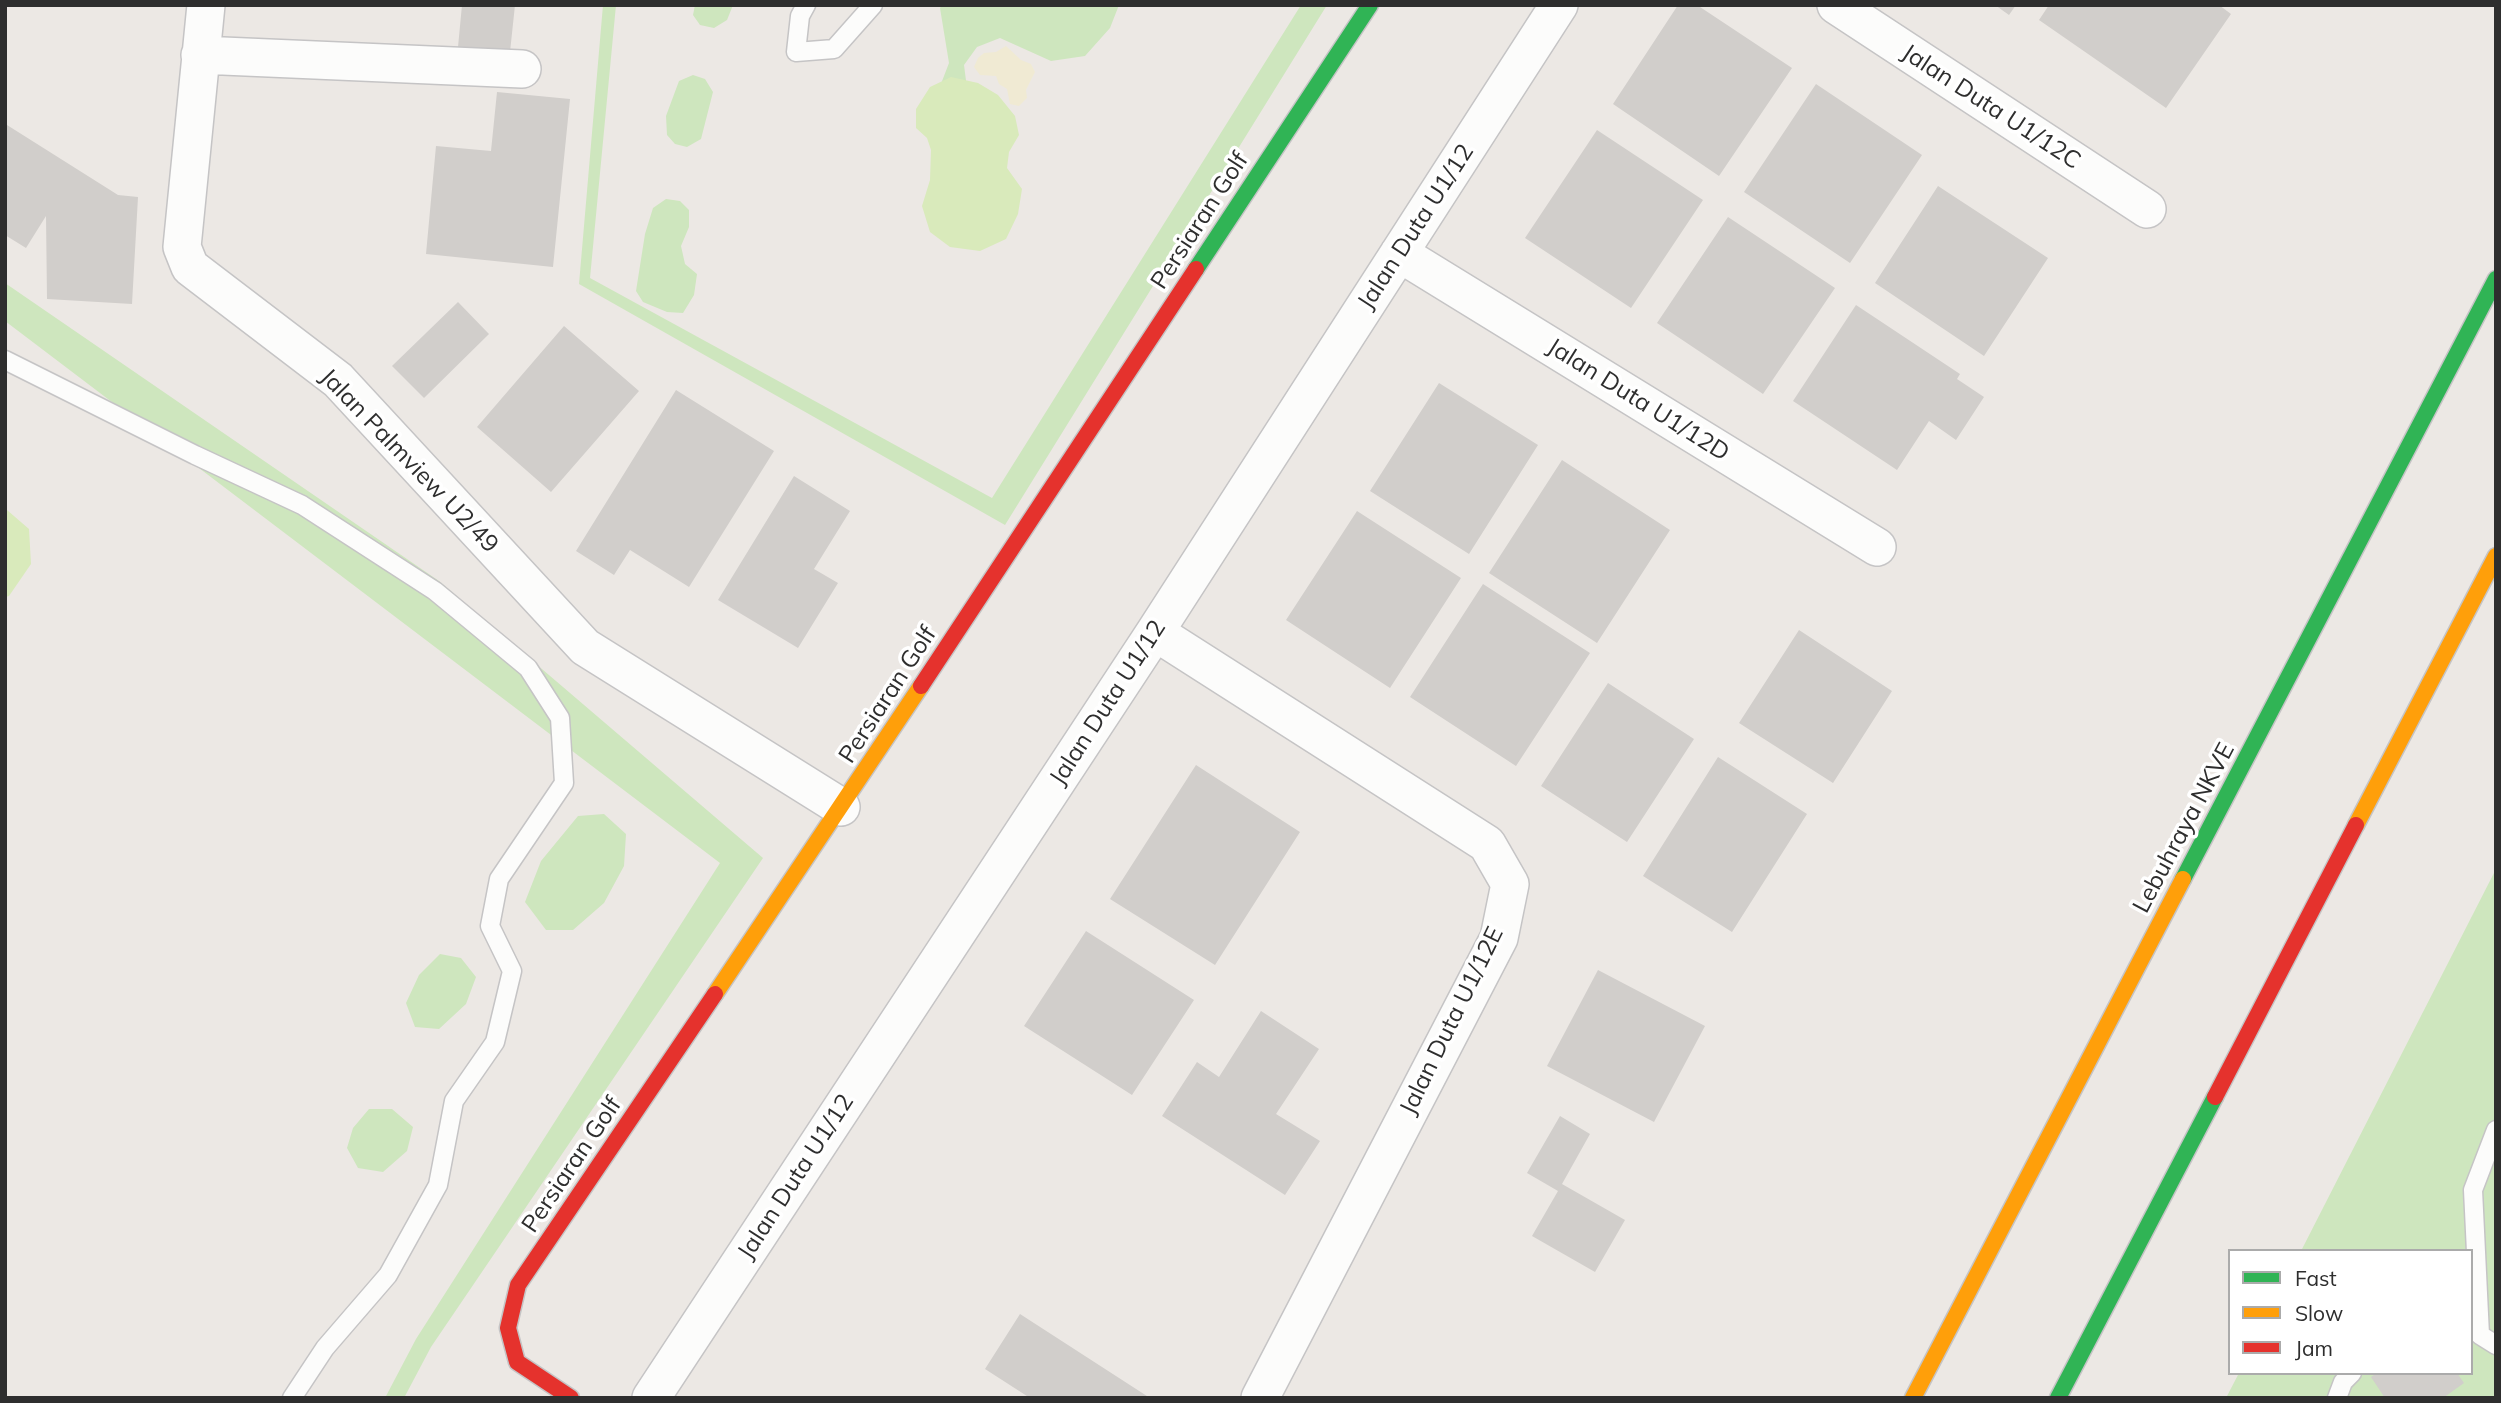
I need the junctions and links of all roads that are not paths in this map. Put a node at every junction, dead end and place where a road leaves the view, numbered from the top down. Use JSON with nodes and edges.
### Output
{"nodes":[{"id":1,"x":205,"y":5,"type":"edge"},
{"id":2,"x":806,"y":5,"type":"edge"},
{"id":3,"x":873,"y":5,"type":"edge"},
{"id":4,"x":1370,"y":5,"type":"edge"},
{"id":5,"x":1559,"y":5,"type":"edge"},
{"id":6,"x":1836,"y":5,"type":"edge"},
{"id":7,"x":200,"y":55,"type":"junction"},
{"id":8,"x":522,"y":69,"type":"dead end"},
{"id":9,"x":2147,"y":209,"type":"dead end"},
{"id":10,"x":1399,"y":253,"type":"junction"},
{"id":11,"x":2496,"y":279,"type":"edge"},
{"id":12,"x":5,"y":359,"type":"edge"},
{"id":13,"x":1877,"y":547,"type":"dead end"},
{"id":14,"x":2496,"y":556,"type":"edge"},
{"id":15,"x":1155,"y":632,"type":"junction"},
{"id":16,"x":841,"y":807,"type":"junction"},
{"id":17,"x":2496,"y":1130,"type":"edge"},
{"id":18,"x":2474,"y":1258,"type":"edge"},
{"id":19,"x":2496,"y":1345,"type":"edge"},
{"id":20,"x":292,"y":1398,"type":"edge"},
{"id":21,"x":571,"y":1398,"type":"edge"},
{"id":22,"x":651,"y":1398,"type":"edge"},
{"id":23,"x":1260,"y":1398,"type":"edge"},
{"id":24,"x":1913,"y":1398,"type":"edge"},
{"id":25,"x":2058,"y":1398,"type":"edge"}],
"edges":[{"from":1,"to":7,"type":"street","name":"Jalan Palmview U2/49"},
{"from":2,"to":3,"type":"lane"},
{"from":4,"to":16,"type":"main road","name":"Persiaran Golf"},
{"from":5,"to":10,"type":"street","name":"Jalan Duta U1/12"},
{"from":6,"to":9,"type":"street","name":"Jalan Duta U1/12C"},
{"from":7,"to":8,"type":"street"},
{"from":7,"to":16,"type":"street","name":"Jalan Palmview U2/49"},
{"from":10,"to":13,"type":"street","name":"Jalan Duta U1/12D"},
{"from":10,"to":15,"type":"street","name":"Jalan Duta U1/12"},
{"from":11,"to":24,"type":"main road","name":"Lebuhraya NKVE"},
{"from":12,"to":20,"type":"lane"},
{"from":14,"to":25,"type":"main road"},
{"from":15,"to":22,"type":"street","name":"Jalan Duta U1/12"},
{"from":15,"to":23,"type":"street","name":"Jalan Duta U1/12E"},
{"from":16,"to":21,"type":"main road","name":"Persiaran Golf"},
{"from":17,"to":18,"type":"lane"},
{"from":18,"to":19,"type":"lane"}]}
